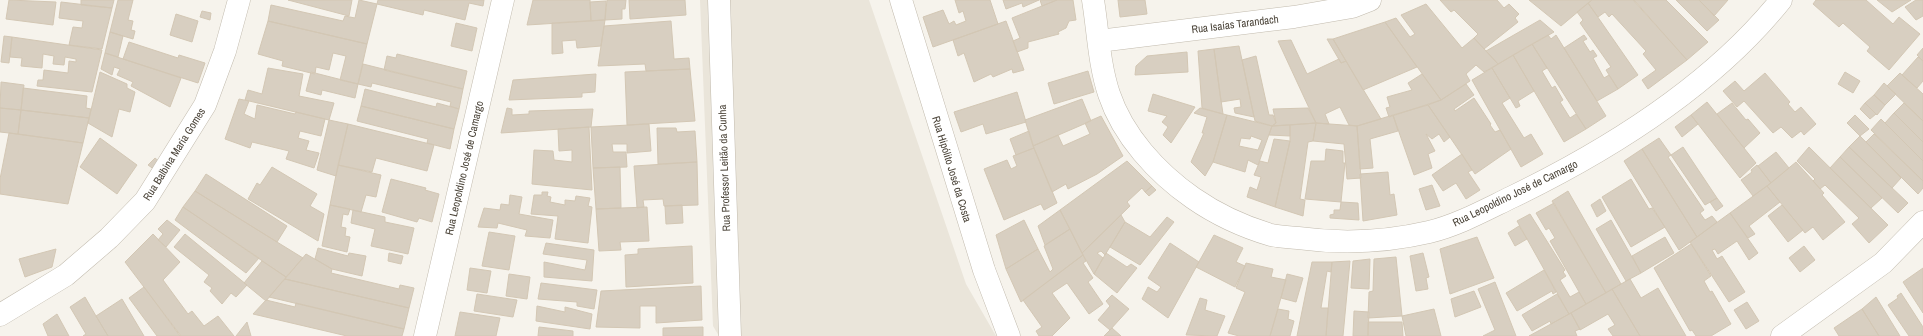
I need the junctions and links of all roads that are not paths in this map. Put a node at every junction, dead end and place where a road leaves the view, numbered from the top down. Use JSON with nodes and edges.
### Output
{"nodes":[{"id":1,"x":239,"y":0,"type":"edge"},
{"id":2,"x":503,"y":0,"type":"edge"},
{"id":3,"x":719,"y":0,"type":"edge"},
{"id":4,"x":901,"y":0,"type":"edge"},
{"id":5,"x":1093,"y":0,"type":"edge"},
{"id":6,"x":1781,"y":0,"type":"edge"},
{"id":7,"x":1358,"y":2,"type":"edge"},
{"id":8,"x":1099,"y":41,"type":"junction"},
{"id":9,"x":1923,"y":222,"type":"edge"},
{"id":10,"x":0,"y":315,"type":"edge"},
{"id":11,"x":425,"y":336,"type":"edge"},
{"id":12,"x":730,"y":336,"type":"edge"},
{"id":13,"x":1010,"y":336,"type":"edge"},
{"id":14,"x":1782,"y":336,"type":"edge"}],
"edges":[{"from":1,"to":10,"type":"street","name":"Rua Balbina Maria Gomes"},
{"from":2,"to":11,"type":"street","name":"Rua Leopoldino José de Camargo"},
{"from":3,"to":12,"type":"street","name":"Rua Professor Leitão da Cunha"},
{"from":4,"to":13,"type":"street","name":"Rua Hipólito José da Costa"},
{"from":5,"to":8,"type":"street","name":"Rua Leopoldino José de Camargo"},
{"from":6,"to":8,"type":"street","name":"Rua Leopoldino José de Camargo"},
{"from":7,"to":8,"type":"street","name":"Rua Isaías Tarandach"},
{"from":9,"to":14,"type":"street"}]}
